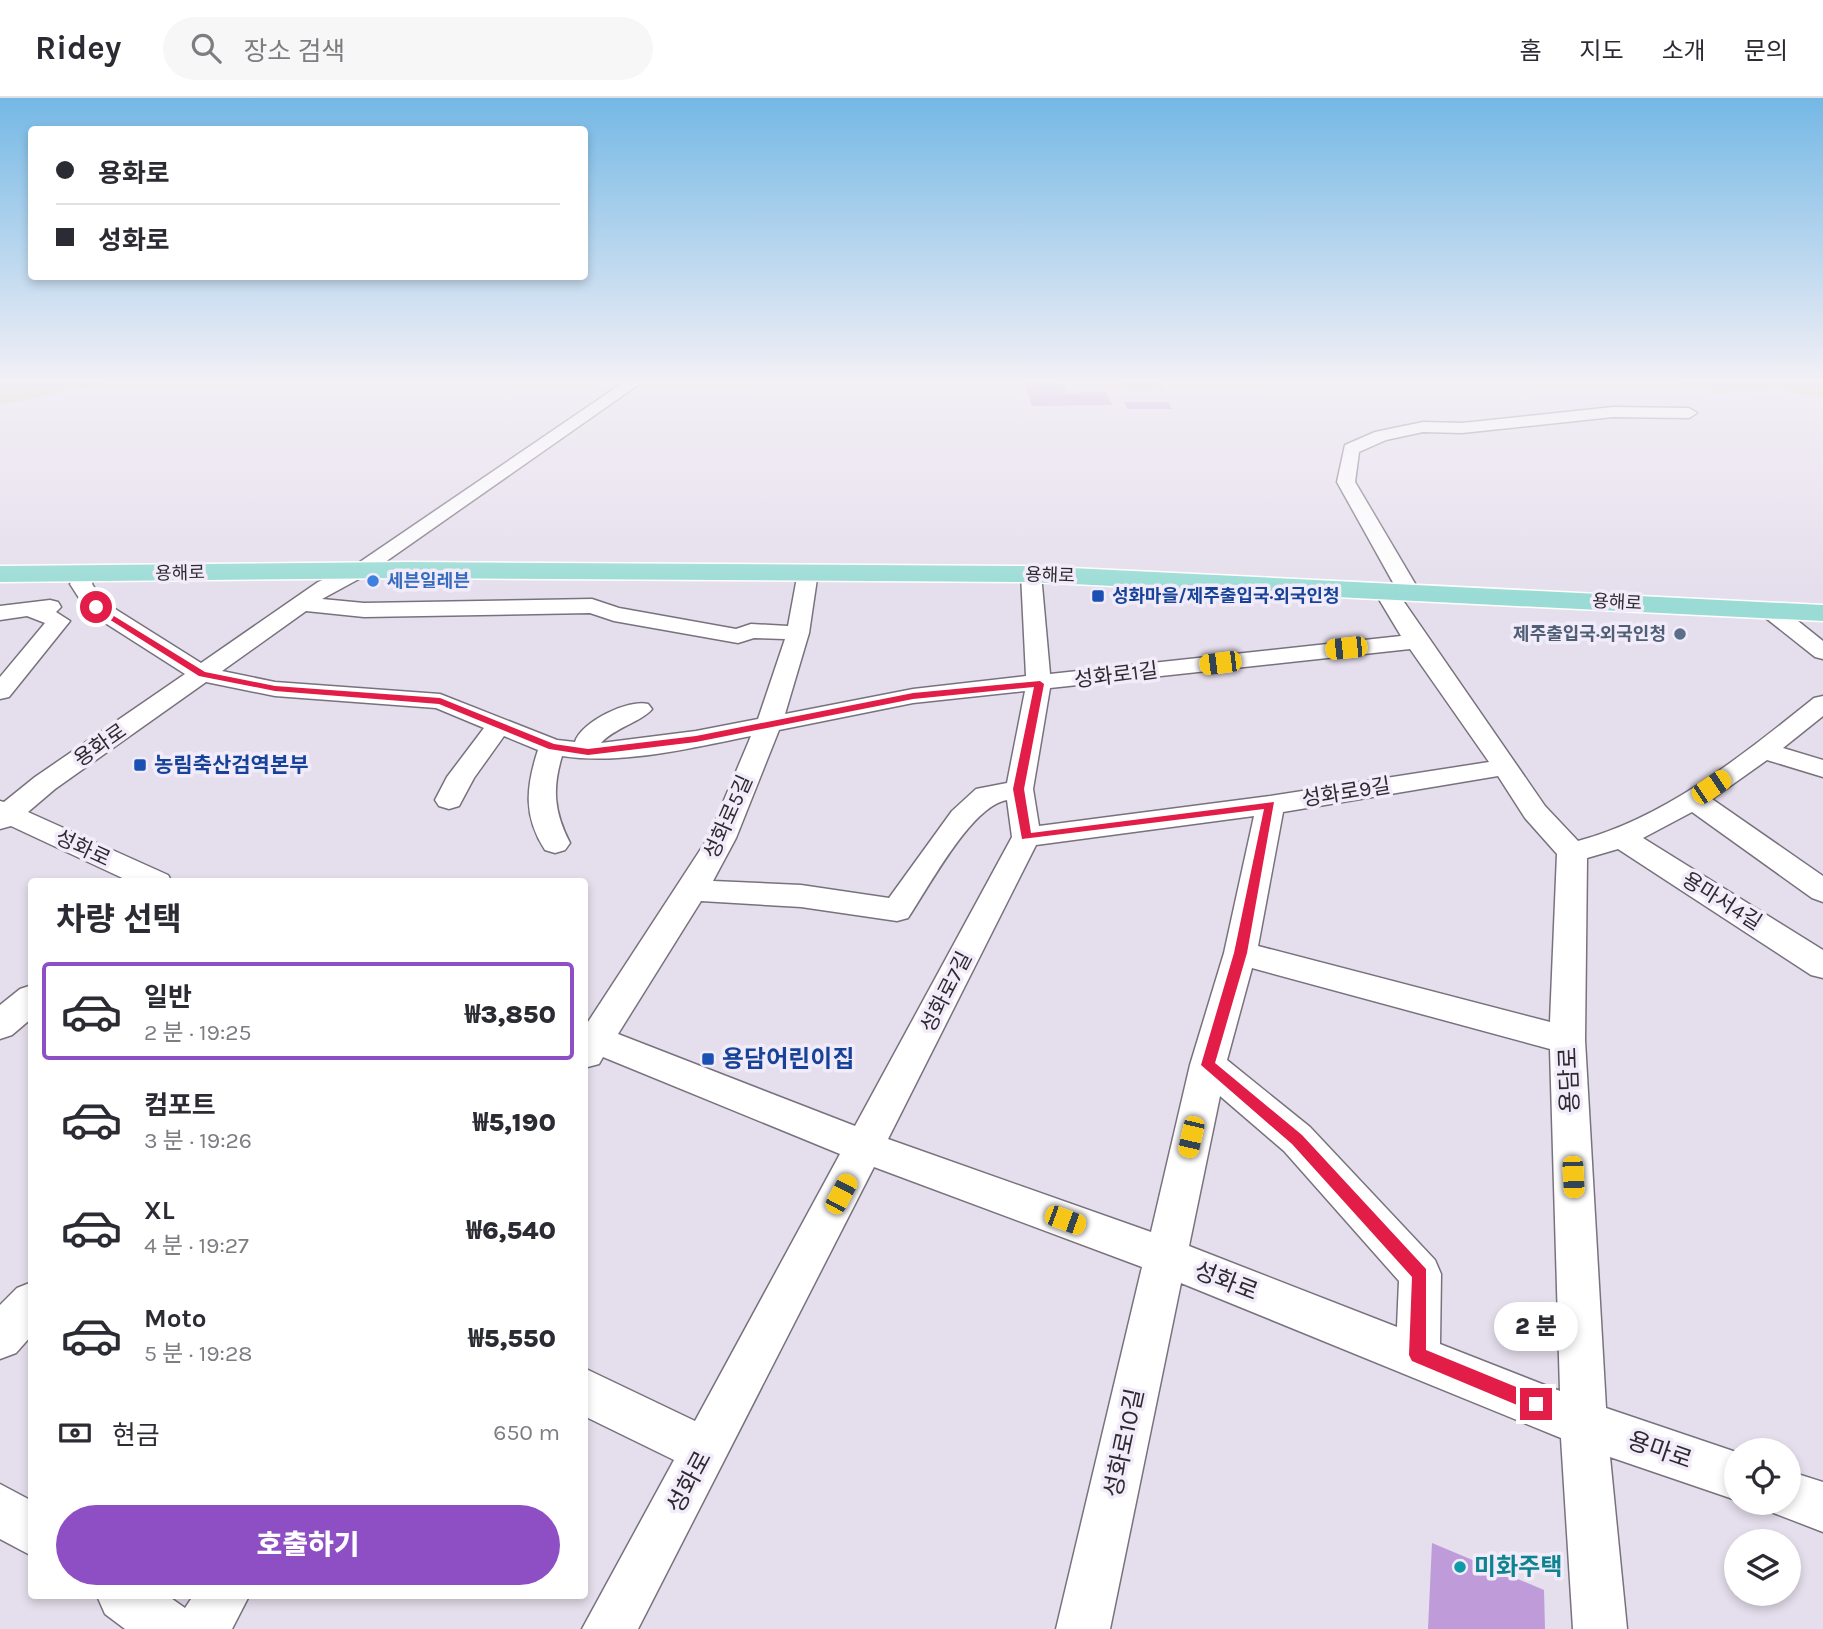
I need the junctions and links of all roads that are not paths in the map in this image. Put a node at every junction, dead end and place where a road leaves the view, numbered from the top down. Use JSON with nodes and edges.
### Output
{"nodes":[{"id":1,"x":533,"y":451,"type":"edge"},
{"id":2,"x":1351,"y":451,"type":"edge"},
{"id":3,"x":361,"y":570,"type":"junction"},
{"id":4,"x":808,"y":572,"type":"junction"},
{"id":5,"x":0,"y":574,"type":"edge"},
{"id":6,"x":85,"y":574,"type":"junction"},
{"id":7,"x":1031,"y":574,"type":"junction"},
{"id":8,"x":1397,"y":591,"type":"junction"},
{"id":9,"x":92,"y":600,"type":"junction"},
{"id":10,"x":302,"y":604,"type":"junction"},
{"id":11,"x":30,"y":610,"type":"junction"},
{"id":12,"x":1770,"y":610,"type":"junction"},
{"id":13,"x":0,"y":613,"type":"edge"},
{"id":14,"x":1823,"y":613,"type":"edge"},
{"id":15,"x":798,"y":634,"type":"junction"},
{"id":16,"x":1416,"y":641,"type":"junction"},
{"id":17,"x":1823,"y":652,"type":"edge"},
{"id":18,"x":202,"y":674,"type":"junction"},
{"id":19,"x":1040,"y":684,"type":"junction"},
{"id":20,"x":0,"y":692,"type":"edge"},
{"id":21,"x":1823,"y":704,"type":"edge"},
{"id":22,"x":639,"y":709,"type":"dead end"},
{"id":23,"x":768,"y":723,"type":"junction"},
{"id":24,"x":499,"y":725,"type":"junction"},
{"id":25,"x":552,"y":747,"type":"junction"},
{"id":26,"x":1765,"y":751,"type":"junction"},
{"id":27,"x":588,"y":752,"type":"junction"},
{"id":28,"x":1506,"y":767,"type":"junction"},
{"id":29,"x":1823,"y":769,"type":"edge"},
{"id":30,"x":1019,"y":789,"type":"junction"},
{"id":31,"x":1693,"y":799,"type":"junction"},
{"id":32,"x":449,"y":800,"type":"dead end"},
{"id":33,"x":1270,"y":804,"type":"junction"},
{"id":34,"x":3,"y":815,"type":"edge"},
{"id":35,"x":1026,"y":837,"type":"junction"},
{"id":36,"x":1621,"y":837,"type":"junction"},
{"id":37,"x":555,"y":843,"type":"dead end"},
{"id":38,"x":1572,"y":852,"type":"junction"},
{"id":39,"x":148,"y":878,"type":"edge"},
{"id":40,"x":692,"y":890,"type":"junction"},
{"id":41,"x":1823,"y":891,"type":"edge"},
{"id":42,"x":1240,"y":953,"type":"junction"},
{"id":43,"x":1823,"y":966,"type":"edge"},
{"id":44,"x":28,"y":1001,"type":"edge"},
{"id":45,"x":0,"y":1025,"type":"edge"},
{"id":46,"x":1567,"y":1040,"type":"junction"},
{"id":47,"x":588,"y":1043,"type":"edge"},
{"id":48,"x":1208,"y":1065,"type":"junction"},
{"id":49,"x":865,"y":1147,"type":"junction"},
{"id":50,"x":1164,"y":1256,"type":"junction"},
{"id":51,"x":28,"y":1307,"type":"edge"},
{"id":52,"x":0,"y":1337,"type":"edge"},
{"id":53,"x":1418,"y":1355,"type":"junction"},
{"id":54,"x":588,"y":1393,"type":"edge"},
{"id":55,"x":1584,"y":1424,"type":"junction"},
{"id":56,"x":705,"y":1451,"type":"junction"},
{"id":57,"x":1724,"y":1472,"type":"edge"},
{"id":58,"x":1801,"y":1499,"type":"edge"},
{"id":59,"x":1823,"y":1507,"type":"edge"},
{"id":60,"x":0,"y":1509,"type":"edge"},
{"id":61,"x":28,"y":1528,"type":"edge"},
{"id":62,"x":127,"y":1599,"type":"edge"},
{"id":63,"x":221,"y":1599,"type":"edge"},
{"id":64,"x":170,"y":1629,"type":"edge"},
{"id":65,"x":202,"y":1629,"type":"edge"},
{"id":66,"x":609,"y":1629,"type":"edge"},
{"id":67,"x":1083,"y":1629,"type":"edge"},
{"id":68,"x":1600,"y":1629,"type":"edge"}],
"edges":[{"from":1,"to":3,"type":"street"},
{"from":2,"to":8,"type":"street"},
{"from":3,"to":4,"type":"main road","name":"용해로"},
{"from":3,"to":6,"type":"main road","name":"용해로"},
{"from":3,"to":10,"type":"street","name":"용화로"},
{"from":4,"to":7,"type":"main road","name":"용해로"},
{"from":4,"to":15,"type":"street","name":"성화로5길"},
{"from":5,"to":6,"type":"main road","name":"용해로"},
{"from":6,"to":9,"type":"street"},
{"from":7,"to":8,"type":"main road","name":"용해로"},
{"from":7,"to":19,"type":"street"},
{"from":8,"to":12,"type":"main road","name":"용해로"},
{"from":8,"to":16,"type":"street"},
{"from":9,"to":11,"type":"street"},
{"from":9,"to":18,"type":"street"},
{"from":10,"to":15,"type":"street"},
{"from":10,"to":18,"type":"street","name":"용화로"},
{"from":11,"to":13,"type":"street"},
{"from":11,"to":20,"type":"street"},
{"from":12,"to":14,"type":"main road","name":"용해로"},
{"from":12,"to":17,"type":"street"},
{"from":15,"to":23,"type":"street","name":"성화로5길"},
{"from":16,"to":19,"type":"street","name":"성화로1길"},
{"from":16,"to":28,"type":"street"},
{"from":18,"to":24,"type":"street","name":"성화로1길"},
{"from":18,"to":34,"type":"street","name":"용화로"},
{"from":19,"to":23,"type":"street","name":"성화로1길"},
{"from":19,"to":30,"type":"street"},
{"from":21,"to":26,"type":"street"},
{"from":22,"to":27,"type":"street"},
{"from":23,"to":27,"type":"street","name":"성화로1길"},
{"from":23,"to":40,"type":"street","name":"성화로5길"},
{"from":24,"to":25,"type":"street","name":"성화로1길"},
{"from":24,"to":32,"type":"street"},
{"from":25,"to":27,"type":"street","name":"성화로1길"},
{"from":25,"to":37,"type":"street"},
{"from":26,"to":29,"type":"street"},
{"from":26,"to":31,"type":"street"},
{"from":28,"to":33,"type":"street","name":"성화로9길"},
{"from":28,"to":38,"type":"street"},
{"from":30,"to":35,"type":"street"},
{"from":30,"to":40,"type":"street"},
{"from":31,"to":36,"type":"street"},
{"from":31,"to":41,"type":"street"},
{"from":33,"to":35,"type":"street"},
{"from":33,"to":42,"type":"street"},
{"from":34,"to":39,"type":"street","name":"성화로"},
{"from":35,"to":49,"type":"street","name":"성화로7길"},
{"from":36,"to":38,"type":"street"},
{"from":36,"to":43,"type":"street","name":"용마서4길"},
{"from":38,"to":46,"type":"street","name":"용담로"},
{"from":40,"to":47,"type":"street","name":"성화로5길"},
{"from":42,"to":46,"type":"street"},
{"from":42,"to":48,"type":"street"},
{"from":44,"to":45,"type":"street"},
{"from":46,"to":55,"type":"street","name":"용담로"},
{"from":47,"to":49,"type":"street","name":"성화로"},
{"from":48,"to":50,"type":"street"},
{"from":48,"to":53,"type":"street"},
{"from":49,"to":50,"type":"street","name":"성화로"},
{"from":49,"to":56,"type":"street","name":"성화로"},
{"from":50,"to":53,"type":"street","name":"성화로"},
{"from":50,"to":67,"type":"street","name":"성화로10길"},
{"from":51,"to":52,"type":"street"},
{"from":53,"to":55,"type":"street","name":"성화로"},
{"from":54,"to":56,"type":"street"},
{"from":55,"to":57,"type":"street","name":"용마로"},
{"from":55,"to":68,"type":"street","name":"용담로"},
{"from":56,"to":66,"type":"street","name":"성화로"},
{"from":58,"to":59,"type":"street"},
{"from":60,"to":61,"type":"street"},
{"from":62,"to":64,"type":"street"},
{"from":63,"to":65,"type":"street"}]}
